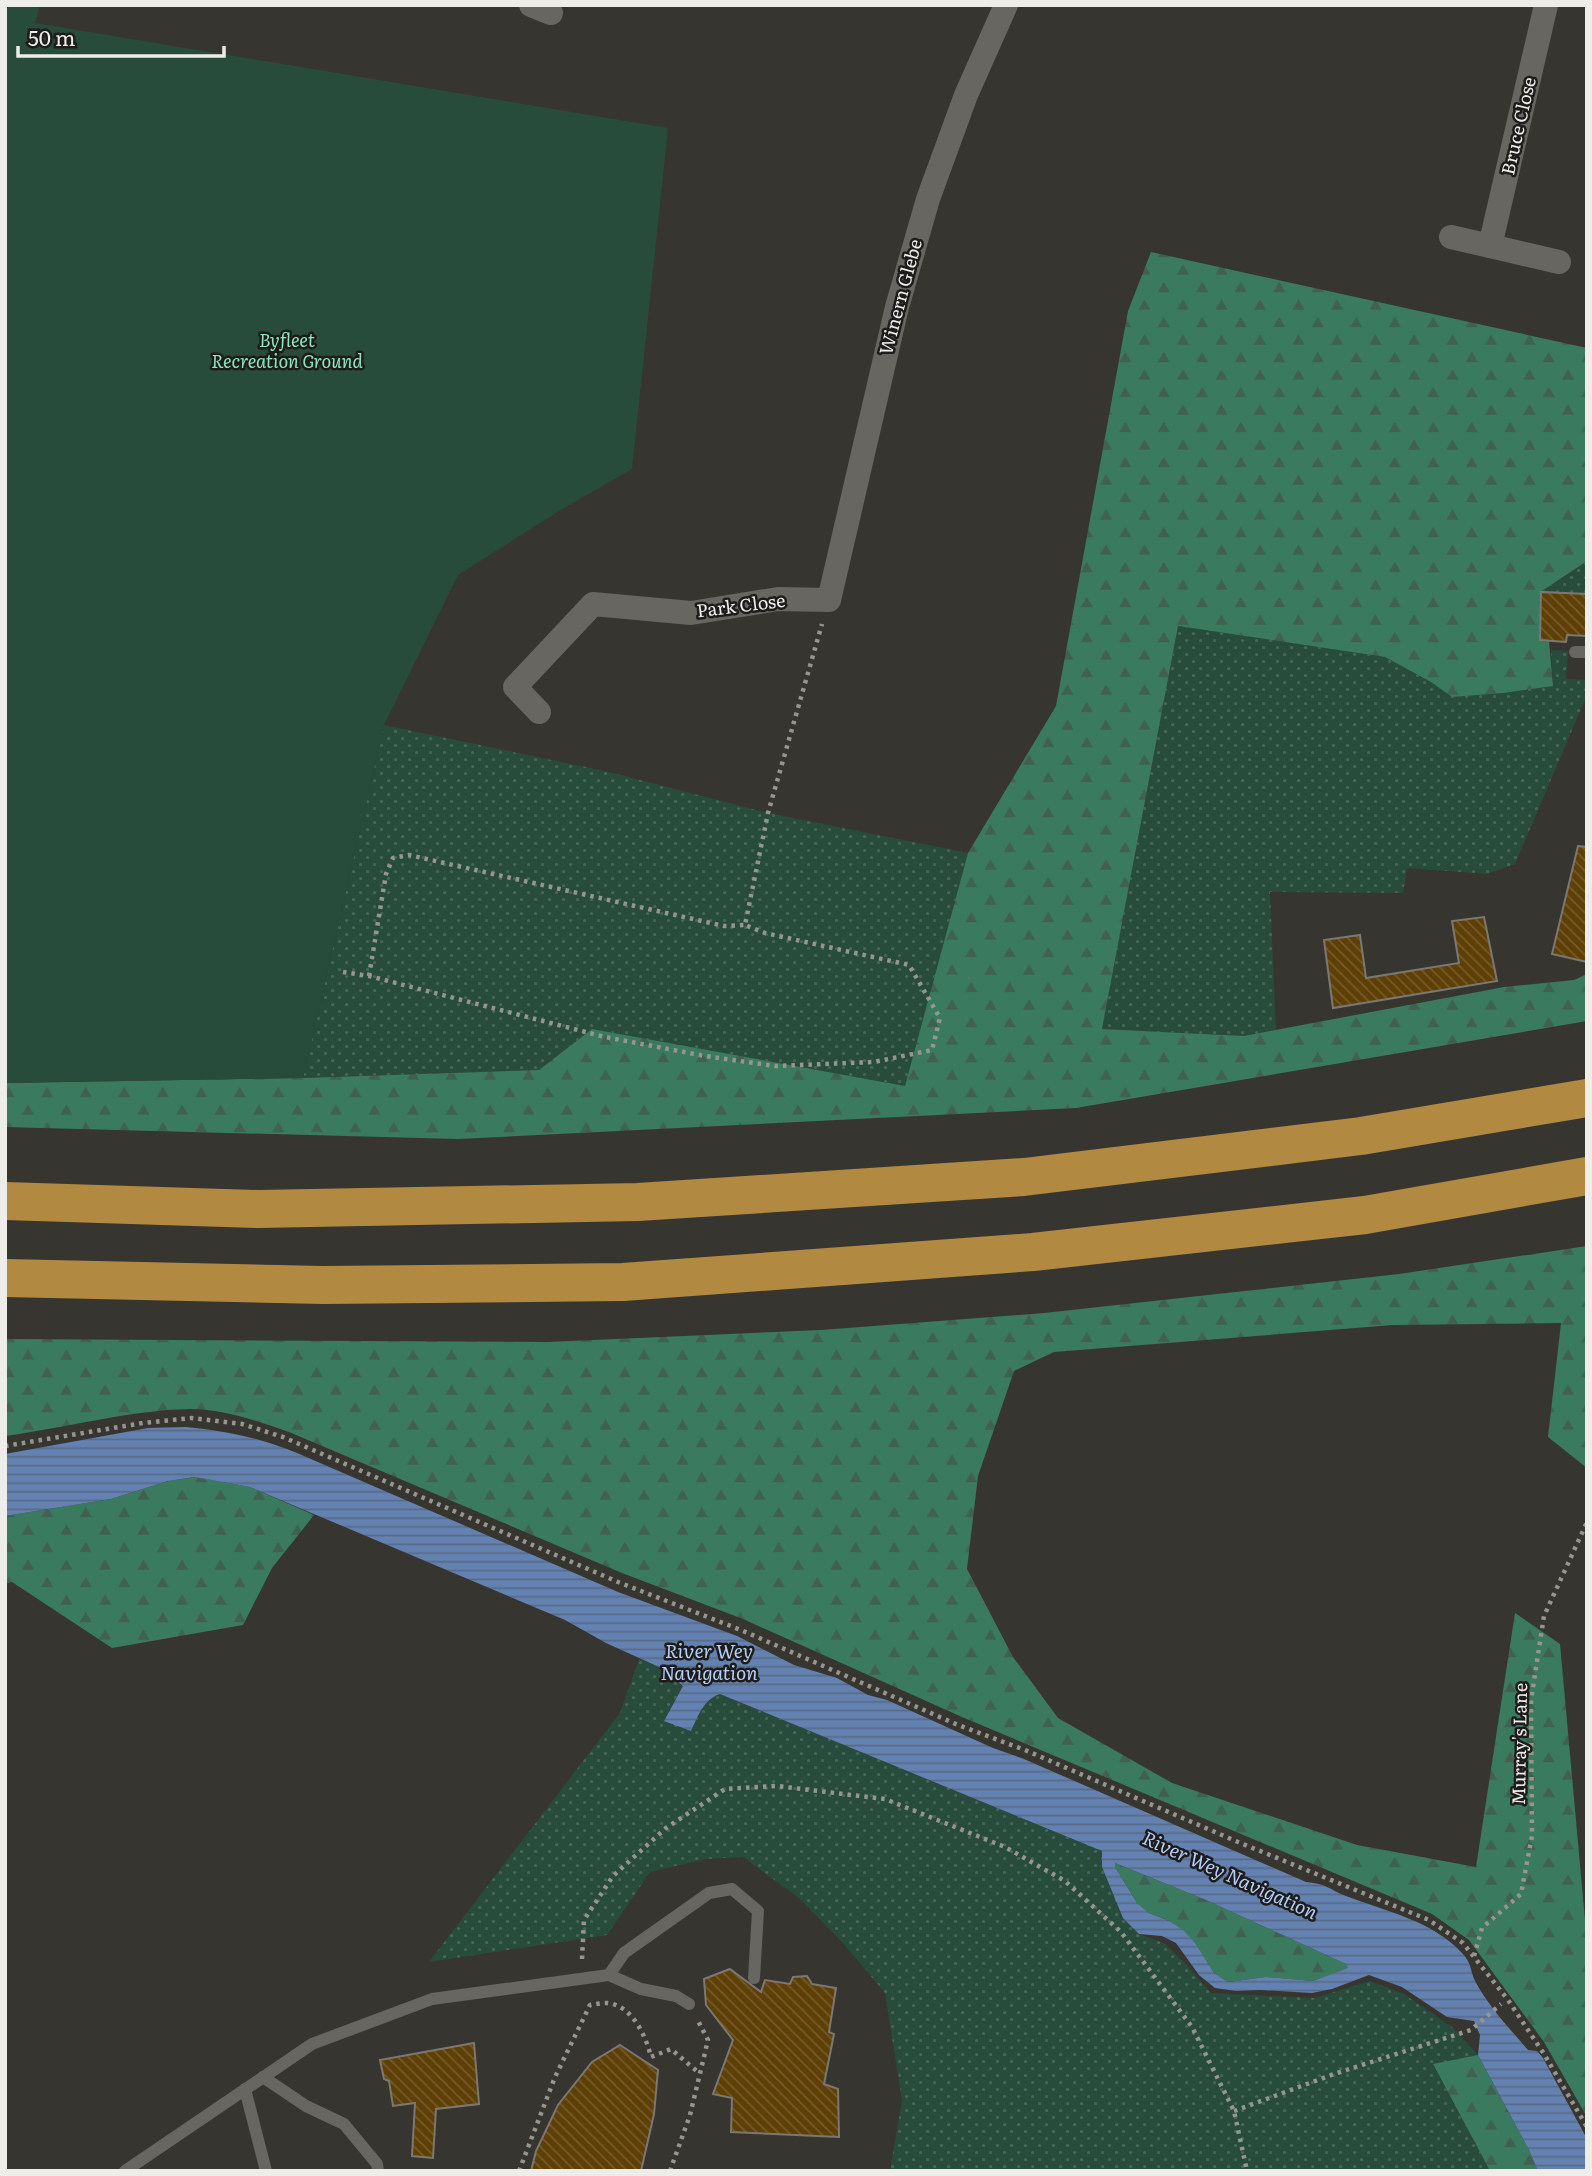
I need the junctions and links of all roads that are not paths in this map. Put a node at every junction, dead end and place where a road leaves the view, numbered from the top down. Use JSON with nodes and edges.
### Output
{"nodes":[{"id":1,"x":1006,"y":5,"type":"edge"},
{"id":2,"x":1546,"y":5,"type":"edge"},
{"id":3,"x":1451,"y":237,"type":"dead end"},
{"id":4,"x":1490,"y":246,"type":"junction"},
{"id":5,"x":1559,"y":262,"type":"dead end"},
{"id":6,"x":829,"y":600,"type":"joint"},
{"id":7,"x":539,"y":712,"type":"dead end"},
{"id":8,"x":1587,"y":1098,"type":"edge"},
{"id":9,"x":1587,"y":1176,"type":"edge"},
{"id":10,"x":5,"y":1201,"type":"edge"},
{"id":11,"x":5,"y":1278,"type":"edge"},
{"id":12,"x":609,"y":1975,"type":"junction"},
{"id":13,"x":754,"y":1978,"type":"dead end"},
{"id":14,"x":689,"y":2004,"type":"road end"},
{"id":15,"x":263,"y":2077,"type":"junction"},
{"id":16,"x":245,"y":2089,"type":"junction"},
{"id":17,"x":125,"y":2171,"type":"edge"},
{"id":18,"x":266,"y":2171,"type":"edge"},
{"id":19,"x":378,"y":2171,"type":"edge"}],
"edges":[{"from":1,"to":6,"type":"street","name":"Winern Glebe"},
{"from":2,"to":4,"type":"street","name":"Bruce Close"},
{"from":3,"to":4,"type":"street"},
{"from":4,"to":5,"type":"street"},
{"from":6,"to":7,"type":"street","name":"Park Close"},
{"from":8,"to":10,"type":"highway"},
{"from":9,"to":11,"type":"highway"},
{"from":12,"to":13,"type":"lane"},
{"from":12,"to":14,"type":"lane"},
{"from":12,"to":15,"type":"lane"},
{"from":15,"to":16,"type":"lane"},
{"from":15,"to":19,"type":"lane"},
{"from":16,"to":17,"type":"lane"},
{"from":16,"to":18,"type":"lane"}]}
